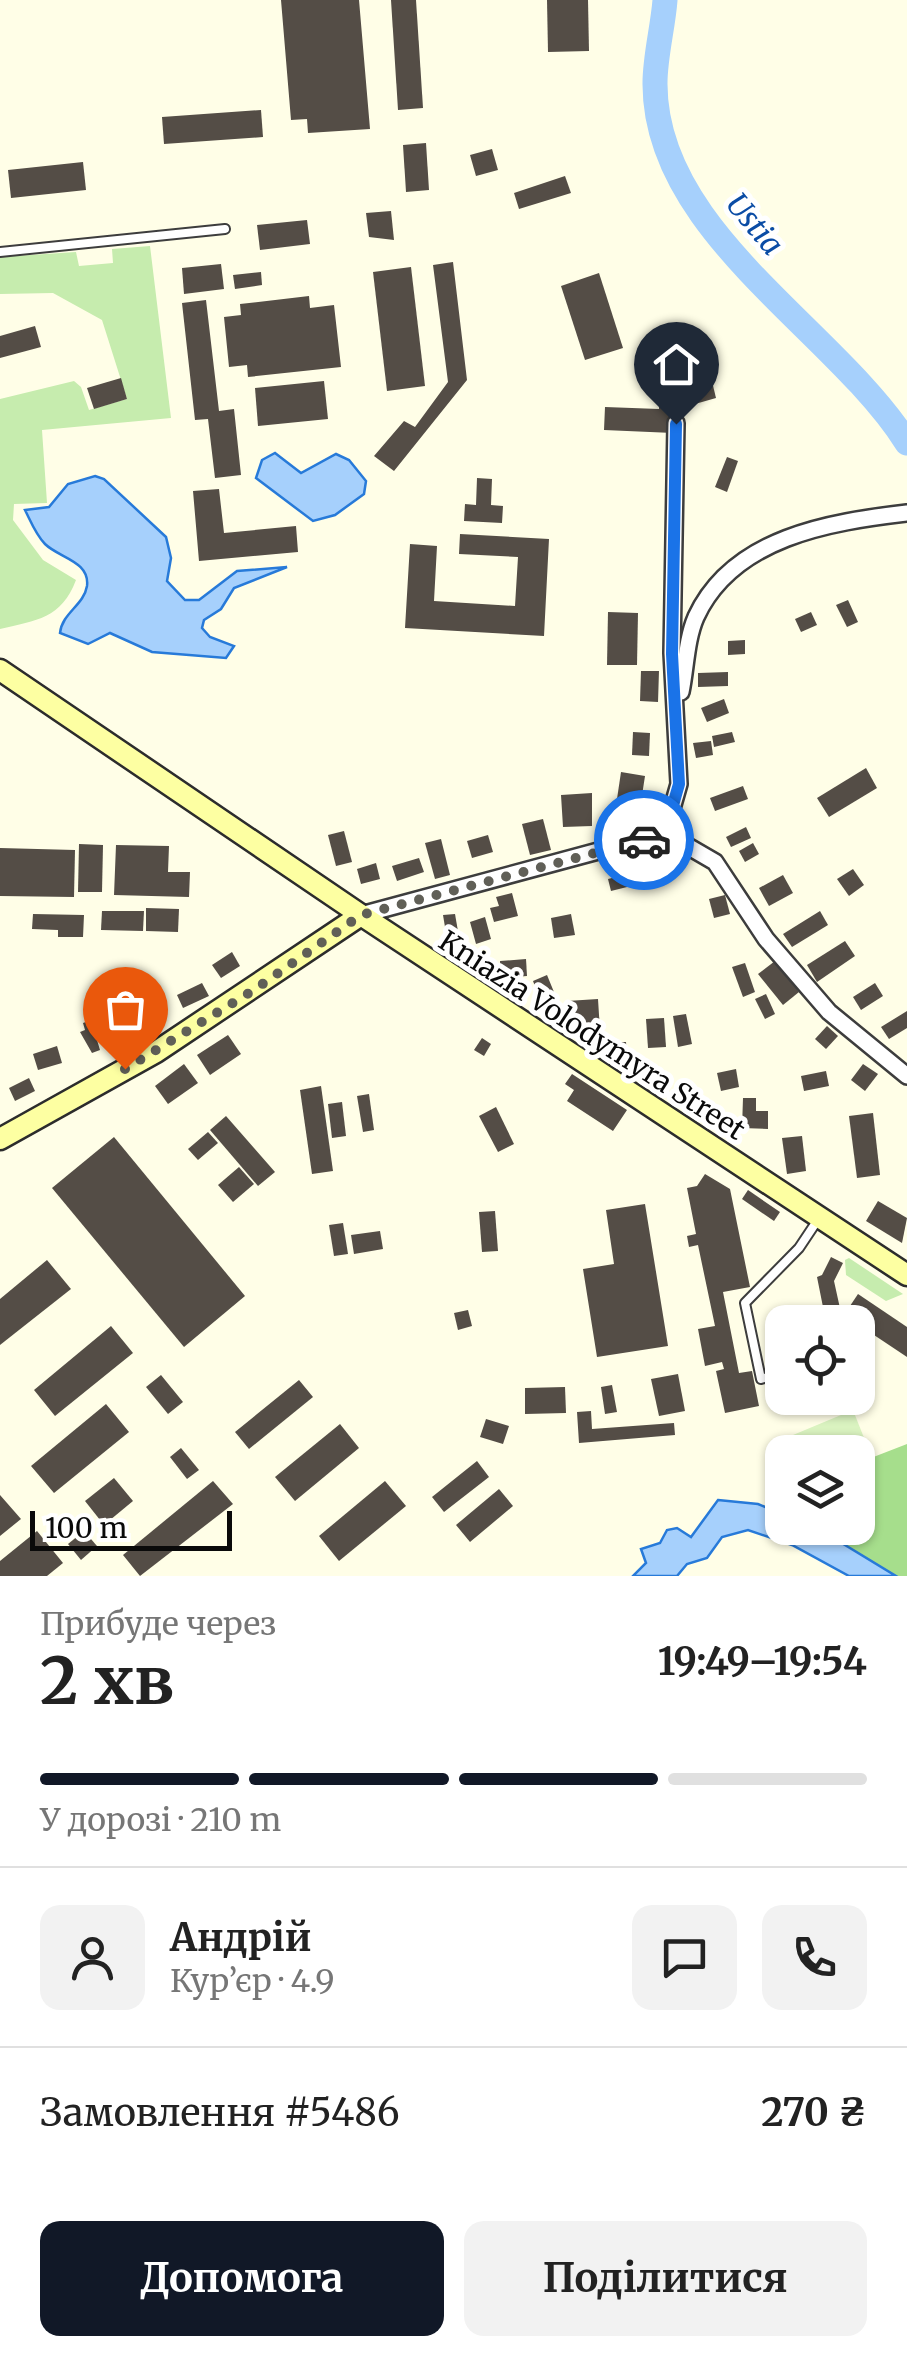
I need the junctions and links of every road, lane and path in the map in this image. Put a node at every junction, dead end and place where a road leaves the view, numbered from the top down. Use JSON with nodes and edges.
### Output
{"nodes":[{"id":1,"x":225,"y":229,"type":"dead end"},
{"id":2,"x":0,"y":252,"type":"edge"},
{"id":3,"x":676,"y":424,"type":"dead end"},
{"id":4,"x":907,"y":513,"type":"edge"},
{"id":5,"x":0,"y":670,"type":"edge"},
{"id":6,"x":678,"y":706,"type":"junction"},
{"id":7,"x":665,"y":833,"type":"junction"},
{"id":8,"x":361,"y":915,"type":"junction"},
{"id":9,"x":907,"y":1076,"type":"edge"},
{"id":10,"x":0,"y":1139,"type":"edge"},
{"id":11,"x":820,"y":1217,"type":"junction"},
{"id":12,"x":907,"y":1274,"type":"edge"},
{"id":13,"x":765,"y":1378,"type":"edge"}],
"edges":[{"from":1,"to":2,"type":"lane"},
{"from":3,"to":6,"type":"street"},
{"from":4,"to":6,"type":"street"},
{"from":5,"to":8,"type":"main road","name":"Kniazia Volodymyra Street"},
{"from":6,"to":7,"type":"street"},
{"from":7,"to":8,"type":"street"},
{"from":7,"to":9,"type":"street"},
{"from":8,"to":10,"type":"main road"},
{"from":8,"to":11,"type":"main road","name":"Kniazia Volodymyra Street"},
{"from":11,"to":12,"type":"main road","name":"Kniazia Volodymyra Street"},
{"from":11,"to":13,"type":"lane"}]}
